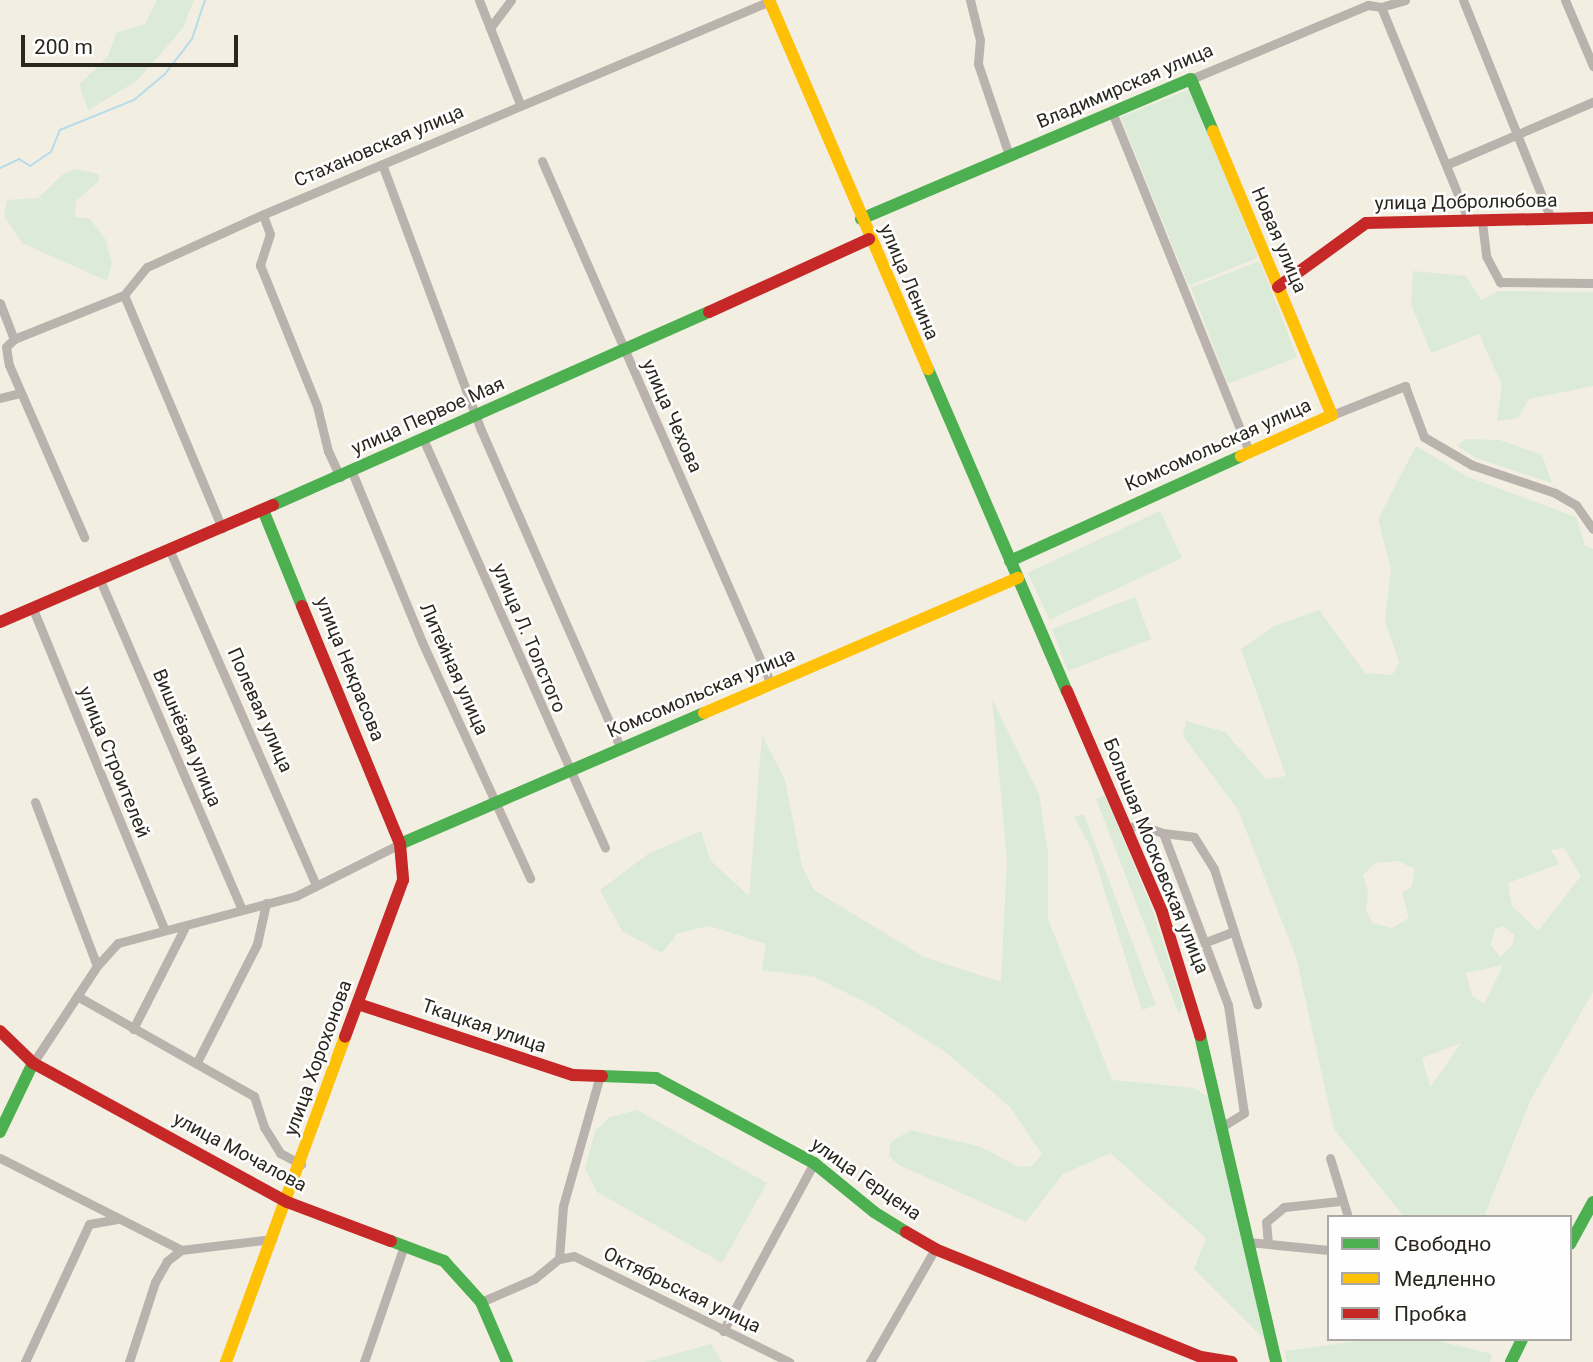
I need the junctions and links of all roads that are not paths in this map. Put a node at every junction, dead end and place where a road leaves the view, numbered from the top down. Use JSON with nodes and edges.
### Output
{"nodes":[{"id":1,"x":479,"y":0,"type":"edge"},
{"id":2,"x":511,"y":0,"type":"edge"},
{"id":3,"x":970,"y":0,"type":"edge"},
{"id":4,"x":1405,"y":0,"type":"edge"},
{"id":5,"x":1463,"y":0,"type":"edge"},
{"id":6,"x":1565,"y":0,"type":"edge"},
{"id":7,"x":770,"y":1,"type":"edge"},
{"id":8,"x":1381,"y":8,"type":"junction"},
{"id":9,"x":490,"y":28,"type":"junction"},
{"id":10,"x":1593,"y":66,"type":"edge"},
{"id":11,"x":1191,"y":79,"type":"junction"},
{"id":12,"x":1593,"y":102,"type":"edge"},
{"id":13,"x":520,"y":104,"type":"junction"},
{"id":14,"x":1112,"y":112,"type":"junction"},
{"id":15,"x":1520,"y":133,"type":"junction"},
{"id":16,"x":1009,"y":155,"type":"junction"},
{"id":17,"x":542,"y":161,"type":"dead end"},
{"id":18,"x":382,"y":164,"type":"junction"},
{"id":19,"x":1448,"y":164,"type":"junction"},
{"id":20,"x":263,"y":215,"type":"junction"},
{"id":21,"x":1593,"y":218,"type":"edge"},
{"id":22,"x":861,"y":219,"type":"junction"},
{"id":23,"x":1551,"y":219,"type":"junction"},
{"id":24,"x":1476,"y":222,"type":"junction"},
{"id":25,"x":869,"y":239,"type":"junction"},
{"id":26,"x":1593,"y":283,"type":"edge"},
{"id":27,"x":1278,"y":287,"type":"junction"},
{"id":28,"x":124,"y":295,"type":"junction"},
{"id":29,"x":0,"y":303,"type":"edge"},
{"id":30,"x":14,"y":339,"type":"junction"},
{"id":31,"x":623,"y":348,"type":"junction"},
{"id":32,"x":20,"y":393,"type":"junction"},
{"id":33,"x":0,"y":398,"type":"edge"},
{"id":34,"x":1332,"y":415,"type":"junction"},
{"id":35,"x":478,"y":416,"type":"junction"},
{"id":36,"x":424,"y":441,"type":"junction"},
{"id":37,"x":1249,"y":451,"type":"junction"},
{"id":38,"x":346,"y":475,"type":"junction"},
{"id":39,"x":263,"y":510,"type":"junction"},
{"id":40,"x":222,"y":528,"type":"junction"},
{"id":41,"x":1593,"y":529,"type":"edge"},
{"id":42,"x":84,"y":537,"type":"dead end"},
{"id":43,"x":170,"y":551,"type":"junction"},
{"id":44,"x":1010,"y":561,"type":"junction"},
{"id":45,"x":1017,"y":578,"type":"junction"},
{"id":46,"x":100,"y":580,"type":"junction"},
{"id":47,"x":33,"y":609,"type":"junction"},
{"id":48,"x":0,"y":622,"type":"edge"},
{"id":49,"x":771,"y":684,"type":"junction"},
{"id":50,"x":620,"y":747,"type":"junction"},
{"id":51,"x":567,"y":771,"type":"junction"},
{"id":52,"x":494,"y":800,"type":"junction"},
{"id":53,"x":35,"y":802,"type":"dead end"},
{"id":54,"x":1128,"y":829,"type":"junction"},
{"id":55,"x":1163,"y":833,"type":"junction"},
{"id":56,"x":400,"y":844,"type":"junction"},
{"id":57,"x":605,"y":848,"type":"dead end"},
{"id":58,"x":530,"y":878,"type":"dead end"},
{"id":59,"x":315,"y":883,"type":"junction"},
{"id":60,"x":266,"y":903,"type":"junction"},
{"id":61,"x":242,"y":910,"type":"junction"},
{"id":62,"x":164,"y":928,"type":"junction"},
{"id":63,"x":184,"y":929,"type":"junction"},
{"id":64,"x":1234,"y":931,"type":"junction"},
{"id":65,"x":1206,"y":942,"type":"junction"},
{"id":66,"x":97,"y":966,"type":"junction"},
{"id":67,"x":77,"y":996,"type":"junction"},
{"id":68,"x":358,"y":1004,"type":"junction"},
{"id":69,"x":1257,"y":1004,"type":"dead end"},
{"id":70,"x":133,"y":1029,"type":"junction"},
{"id":71,"x":0,"y":1031,"type":"edge"},
{"id":72,"x":197,"y":1062,"type":"junction"},
{"id":73,"x":33,"y":1063,"type":"junction"},
{"id":74,"x":599,"y":1079,"type":"junction"},
{"id":75,"x":1223,"y":1126,"type":"junction"},
{"id":76,"x":0,"y":1132,"type":"edge"},
{"id":77,"x":0,"y":1158,"type":"edge"},
{"id":78,"x":1330,"y":1158,"type":"dead end"},
{"id":79,"x":814,"y":1163,"type":"junction"},
{"id":80,"x":301,"y":1164,"type":"junction"},
{"id":81,"x":1340,"y":1201,"type":"junction"},
{"id":82,"x":287,"y":1202,"type":"junction"},
{"id":83,"x":1593,"y":1202,"type":"edge"},
{"id":84,"x":1348,"y":1215,"type":"edge"},
{"id":85,"x":116,"y":1219,"type":"junction"},
{"id":86,"x":272,"y":1239,"type":"junction"},
{"id":87,"x":1572,"y":1240,"type":"edge"},
{"id":88,"x":1248,"y":1242,"type":"junction"},
{"id":89,"x":1268,"y":1244,"type":"junction"},
{"id":90,"x":404,"y":1246,"type":"junction"},
{"id":91,"x":935,"y":1249,"type":"junction"},
{"id":92,"x":181,"y":1250,"type":"junction"},
{"id":93,"x":1327,"y":1250,"type":"edge"},
{"id":94,"x":559,"y":1259,"type":"junction"},
{"id":95,"x":481,"y":1301,"type":"junction"},
{"id":96,"x":723,"y":1331,"type":"junction"},
{"id":97,"x":1521,"y":1341,"type":"edge"},
{"id":98,"x":25,"y":1362,"type":"edge"},
{"id":99,"x":130,"y":1362,"type":"edge"},
{"id":100,"x":226,"y":1362,"type":"edge"},
{"id":101,"x":364,"y":1362,"type":"edge"},
{"id":102,"x":507,"y":1362,"type":"edge"},
{"id":103,"x":789,"y":1362,"type":"edge"},
{"id":104,"x":870,"y":1362,"type":"edge"},
{"id":105,"x":1232,"y":1362,"type":"edge"},
{"id":106,"x":1276,"y":1362,"type":"edge"},
{"id":107,"x":1511,"y":1362,"type":"edge"}],
"edges":[{"from":1,"to":9,"type":"street"},
{"from":2,"to":9,"type":"street"},
{"from":3,"to":16,"type":"street"},
{"from":4,"to":8,"type":"street","name":"Владимирская улица"},
{"from":5,"to":15,"type":"street"},
{"from":6,"to":10,"type":"street"},
{"from":7,"to":13,"type":"street","name":"Стахановская улица"},
{"from":7,"to":22,"type":"street","name":"улица Ленина"},
{"from":8,"to":11,"type":"street","name":"Владимирская улица"},
{"from":8,"to":19,"type":"street"},
{"from":9,"to":13,"type":"street"},
{"from":11,"to":14,"type":"street","name":"Владимирская улица"},
{"from":11,"to":27,"type":"street","name":"Новая улица"},
{"from":12,"to":15,"type":"street"},
{"from":13,"to":18,"type":"street","name":"Стахановская улица"},
{"from":14,"to":16,"type":"street","name":"Владимирская улица"},
{"from":14,"to":37,"type":"street"},
{"from":15,"to":19,"type":"street"},
{"from":15,"to":23,"type":"street"},
{"from":16,"to":22,"type":"street","name":"Владимирская улица"},
{"from":17,"to":31,"type":"street","name":"улица Чехова"},
{"from":18,"to":20,"type":"street","name":"Стахановская улица"},
{"from":18,"to":35,"type":"street"},
{"from":19,"to":24,"type":"street"},
{"from":20,"to":28,"type":"street","name":"Стахановская улица"},
{"from":20,"to":38,"type":"street","name":"Литейная улица"},
{"from":21,"to":23,"type":"street","name":"улица Добролюбова"},
{"from":22,"to":25,"type":"street","name":"улица Ленина"},
{"from":23,"to":24,"type":"street","name":"улица Добролюбова"},
{"from":24,"to":26,"type":"street"},
{"from":24,"to":27,"type":"street","name":"улица Добролюбова"},
{"from":25,"to":31,"type":"street","name":"улица Первое Мая"},
{"from":25,"to":44,"type":"street","name":"улица Ленина"},
{"from":27,"to":34,"type":"street","name":"Новая улица"},
{"from":28,"to":30,"type":"street","name":"Стахановская улица"},
{"from":28,"to":40,"type":"street"},
{"from":29,"to":30,"type":"street"},
{"from":30,"to":32,"type":"street"},
{"from":31,"to":35,"type":"street","name":"улица Первое Мая"},
{"from":31,"to":49,"type":"street","name":"улица Чехова"},
{"from":32,"to":33,"type":"street"},
{"from":32,"to":42,"type":"street"},
{"from":34,"to":37,"type":"street","name":"Комсомольская улица"},
{"from":34,"to":41,"type":"street","name":"Комсомольская улица"},
{"from":35,"to":36,"type":"street","name":"улица Первое Мая"},
{"from":35,"to":50,"type":"street"},
{"from":36,"to":38,"type":"street","name":"улица Первое Мая"},
{"from":36,"to":51,"type":"street","name":"улица Л. Толстого"},
{"from":37,"to":44,"type":"street","name":"Комсомольская улица"},
{"from":38,"to":39,"type":"street","name":"улица Первое Мая"},
{"from":38,"to":52,"type":"street","name":"Литейная улица"},
{"from":39,"to":40,"type":"street","name":"улица Первое Мая"},
{"from":39,"to":56,"type":"street","name":"улица Некрасова"},
{"from":40,"to":43,"type":"street","name":"улица Первое Мая"},
{"from":43,"to":46,"type":"street","name":"улица Первое Мая"},
{"from":43,"to":59,"type":"street","name":"Полевая улица"},
{"from":44,"to":45,"type":"street","name":"улица Ленина"},
{"from":45,"to":49,"type":"street","name":"Комсомольская улица"},
{"from":45,"to":54,"type":"street","name":"Большая Московская улица"},
{"from":46,"to":47,"type":"street","name":"улица Первое Мая"},
{"from":46,"to":61,"type":"street","name":"Вишнёвая улица"},
{"from":47,"to":48,"type":"street","name":"улица Первое Мая"},
{"from":47,"to":62,"type":"street","name":"улица Строителей"},
{"from":49,"to":50,"type":"street","name":"Комсомольская улица"},
{"from":50,"to":51,"type":"street","name":"Комсомольская улица"},
{"from":51,"to":52,"type":"street","name":"Комсомольская улица"},
{"from":51,"to":57,"type":"street","name":"улица Л. Толстого"},
{"from":52,"to":56,"type":"street","name":"Комсомольская улица"},
{"from":52,"to":58,"type":"street","name":"Литейная улица"},
{"from":53,"to":66,"type":"street"},
{"from":54,"to":55,"type":"street"},
{"from":54,"to":75,"type":"street","name":"Большая Московская улица"},
{"from":55,"to":64,"type":"street"},
{"from":55,"to":65,"type":"street"},
{"from":56,"to":59,"type":"street"},
{"from":56,"to":68,"type":"street","name":"улица Хорохонова"},
{"from":59,"to":60,"type":"street"},
{"from":60,"to":61,"type":"street"},
{"from":60,"to":72,"type":"street"},
{"from":61,"to":63,"type":"street"},
{"from":62,"to":63,"type":"street"},
{"from":62,"to":66,"type":"street"},
{"from":63,"to":70,"type":"street"},
{"from":64,"to":65,"type":"street"},
{"from":64,"to":69,"type":"street"},
{"from":65,"to":75,"type":"street"},
{"from":66,"to":67,"type":"street"},
{"from":67,"to":70,"type":"street"},
{"from":67,"to":73,"type":"street"},
{"from":68,"to":74,"type":"street","name":"Ткацкая улица"},
{"from":68,"to":80,"type":"street","name":"улица Хорохонова"},
{"from":70,"to":72,"type":"street"},
{"from":71,"to":73,"type":"street","name":"улица Мочалова"},
{"from":72,"to":80,"type":"street"},
{"from":73,"to":76,"type":"street"},
{"from":73,"to":82,"type":"street","name":"улица Мочалова"},
{"from":74,"to":79,"type":"street","name":"улица Герцена"},
{"from":74,"to":94,"type":"street"},
{"from":75,"to":88,"type":"street","name":"Большая Московская улица"},
{"from":77,"to":85,"type":"street"},
{"from":78,"to":81,"type":"street"},
{"from":79,"to":91,"type":"street","name":"улица Герцена"},
{"from":79,"to":96,"type":"street"},
{"from":80,"to":82,"type":"street","name":"улица Хорохонова"},
{"from":81,"to":84,"type":"street"},
{"from":81,"to":89,"type":"street"},
{"from":82,"to":86,"type":"street","name":"улица Хорохонова"},
{"from":82,"to":90,"type":"street","name":"улица Мочалова"},
{"from":83,"to":87,"type":"street"},
{"from":85,"to":92,"type":"street"},
{"from":85,"to":98,"type":"street"},
{"from":86,"to":92,"type":"street"},
{"from":86,"to":100,"type":"street","name":"улица Хорохонова"},
{"from":88,"to":89,"type":"street"},
{"from":88,"to":106,"type":"street","name":"Большая Московская улица"},
{"from":89,"to":93,"type":"street"},
{"from":90,"to":95,"type":"street","name":"улица Мочалова"},
{"from":90,"to":101,"type":"street"},
{"from":91,"to":104,"type":"street"},
{"from":91,"to":105,"type":"street","name":"улица Герцена"},
{"from":92,"to":99,"type":"street"},
{"from":94,"to":95,"type":"street"},
{"from":94,"to":96,"type":"street","name":"Октябрьская улица"},
{"from":95,"to":102,"type":"street","name":"улица Мочалова"},
{"from":96,"to":103,"type":"street","name":"Октябрьская улица"},
{"from":97,"to":107,"type":"street"}]}
